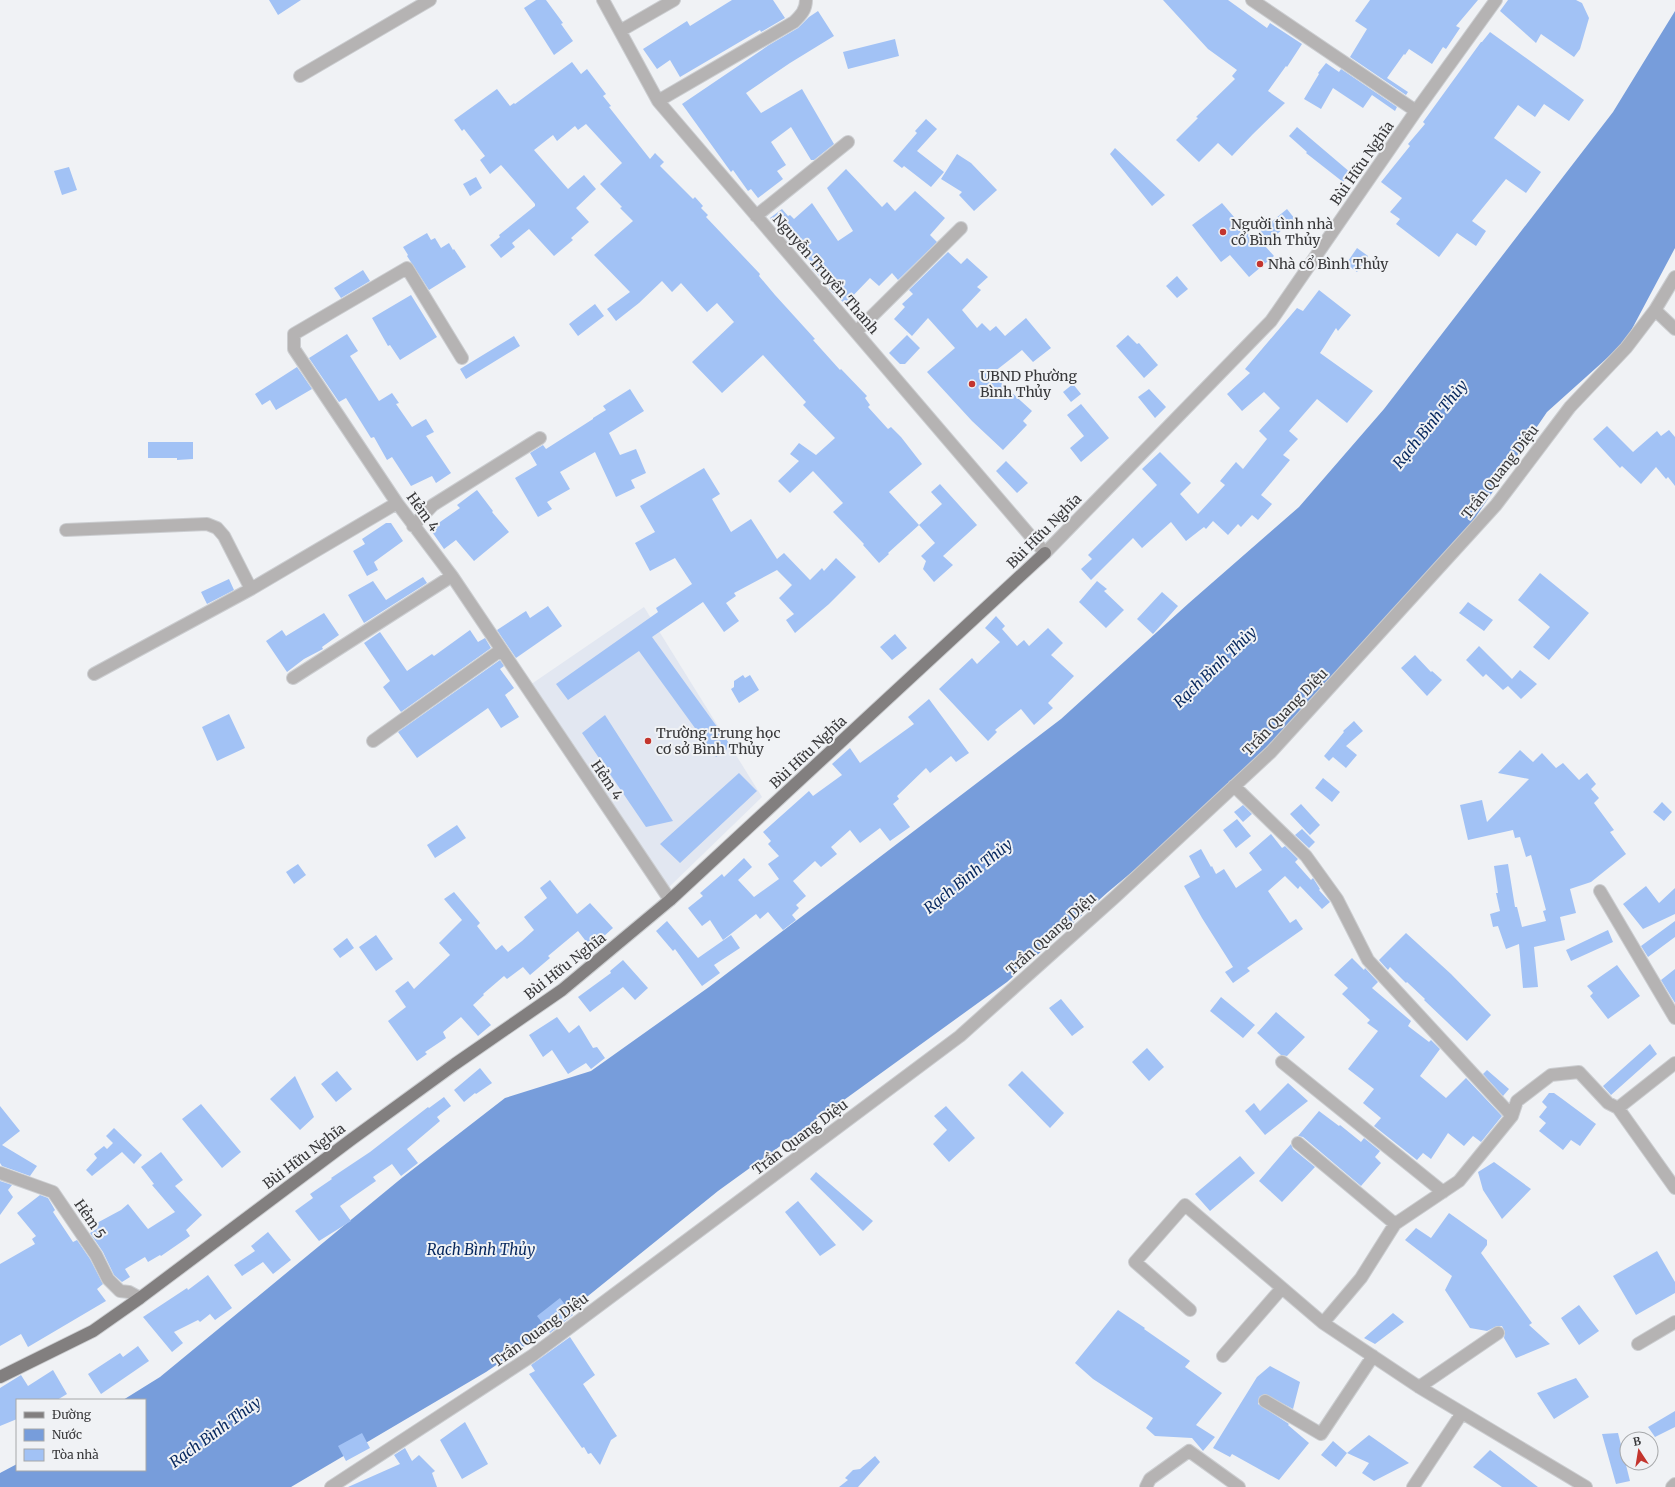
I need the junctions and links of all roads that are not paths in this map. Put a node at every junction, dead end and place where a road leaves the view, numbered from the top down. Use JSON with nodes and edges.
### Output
{"nodes":[{"id":1,"x":430,"y":0,"type":"edge"},
{"id":2,"x":603,"y":0,"type":"edge"},
{"id":3,"x":674,"y":0,"type":"edge"},
{"id":4,"x":806,"y":0,"type":"edge"},
{"id":5,"x":1252,"y":0,"type":"edge"},
{"id":6,"x":1496,"y":0,"type":"edge"},
{"id":7,"x":620,"y":32,"type":"junction"},
{"id":8,"x":300,"y":76,"type":"dead end"},
{"id":9,"x":658,"y":101,"type":"junction"},
{"id":10,"x":1416,"y":111,"type":"junction"},
{"id":11,"x":848,"y":142,"type":"dead end"},
{"id":12,"x":756,"y":216,"type":"junction"},
{"id":13,"x":961,"y":228,"type":"dead end"},
{"id":14,"x":1675,"y":277,"type":"edge"},
{"id":15,"x":1655,"y":310,"type":"junction"},
{"id":16,"x":1675,"y":329,"type":"edge"},
{"id":17,"x":856,"y":332,"type":"junction"},
{"id":18,"x":462,"y":358,"type":"dead end"},
{"id":19,"x":540,"y":438,"type":"dead end"},
{"id":20,"x":397,"y":503,"type":"junction"},
{"id":21,"x":413,"y":526,"type":"junction"},
{"id":22,"x":66,"y":530,"type":"dead end"},
{"id":23,"x":1045,"y":553,"type":"junction"},
{"id":24,"x":452,"y":576,"type":"junction"},
{"id":25,"x":251,"y":589,"type":"junction"},
{"id":26,"x":501,"y":650,"type":"junction"},
{"id":27,"x":94,"y":674,"type":"dead end"},
{"id":28,"x":293,"y":678,"type":"dead end"},
{"id":29,"x":373,"y":741,"type":"dead end"},
{"id":30,"x":1234,"y":786,"type":"junction"},
{"id":31,"x":1600,"y":891,"type":"dead end"},
{"id":32,"x":670,"y":900,"type":"junction"},
{"id":33,"x":1675,"y":1018,"type":"edge"},
{"id":34,"x":1282,"y":1062,"type":"dead end"},
{"id":35,"x":1675,"y":1063,"type":"edge"},
{"id":36,"x":1618,"y":1108,"type":"junction"},
{"id":37,"x":1512,"y":1116,"type":"junction"},
{"id":38,"x":1298,"y":1143,"type":"dead end"},
{"id":39,"x":0,"y":1173,"type":"edge"},
{"id":40,"x":1675,"y":1186,"type":"edge"},
{"id":41,"x":1443,"y":1192,"type":"junction"},
{"id":42,"x":1395,"y":1224,"type":"junction"},
{"id":43,"x":1282,"y":1288,"type":"junction"},
{"id":44,"x":140,"y":1298,"type":"junction"},
{"id":45,"x":1190,"y":1310,"type":"dead end"},
{"id":46,"x":1675,"y":1322,"type":"edge"},
{"id":47,"x":1323,"y":1323,"type":"junction"},
{"id":48,"x":1498,"y":1333,"type":"dead end"},
{"id":49,"x":1638,"y":1344,"type":"dead end"},
{"id":50,"x":1222,"y":1356,"type":"dead end"},
{"id":51,"x":1373,"y":1356,"type":"junction"},
{"id":52,"x":0,"y":1377,"type":"edge"},
{"id":53,"x":1419,"y":1387,"type":"junction"},
{"id":54,"x":1265,"y":1401,"type":"dead end"},
{"id":55,"x":1462,"y":1413,"type":"junction"},
{"id":56,"x":1675,"y":1484,"type":"edge"},
{"id":57,"x":331,"y":1487,"type":"edge"},
{"id":58,"x":1146,"y":1487,"type":"edge"},
{"id":59,"x":1239,"y":1487,"type":"edge"},
{"id":60,"x":1413,"y":1487,"type":"edge"},
{"id":61,"x":1586,"y":1487,"type":"edge"},
{"id":62,"x":1672,"y":1487,"type":"edge"}],
"edges":[{"from":1,"to":8,"type":"street"},
{"from":2,"to":7,"type":"street","name":"Nguyễn Truyền Thanh"},
{"from":3,"to":7,"type":"street"},
{"from":4,"to":9,"type":"street"},
{"from":5,"to":10,"type":"street"},
{"from":6,"to":10,"type":"street","name":"Bùi Hữu Nghĩa"},
{"from":7,"to":9,"type":"street","name":"Nguyễn Truyền Thanh"},
{"from":9,"to":12,"type":"street","name":"Nguyễn Truyền Thanh"},
{"from":10,"to":23,"type":"street","name":"Bùi Hữu Nghĩa"},
{"from":11,"to":12,"type":"street"},
{"from":12,"to":17,"type":"street","name":"Nguyễn Truyền Thanh"},
{"from":13,"to":17,"type":"street"},
{"from":14,"to":15,"type":"street","name":"Trần Quang Diệu"},
{"from":15,"to":16,"type":"street"},
{"from":15,"to":30,"type":"street","name":"Trần Quang Diệu"},
{"from":17,"to":23,"type":"street","name":"Nguyễn Truyền Thanh"},
{"from":18,"to":20,"type":"street","name":"Hẻm 4"},
{"from":19,"to":21,"type":"street"},
{"from":20,"to":21,"type":"street","name":"Hẻm 4"},
{"from":20,"to":25,"type":"street"},
{"from":21,"to":24,"type":"street","name":"Hẻm 4"},
{"from":22,"to":25,"type":"street"},
{"from":23,"to":32,"type":"main road","name":"Bùi Hữu Nghĩa"},
{"from":24,"to":26,"type":"street","name":"Hẻm 4"},
{"from":24,"to":28,"type":"street"},
{"from":25,"to":27,"type":"street"},
{"from":26,"to":29,"type":"street"},
{"from":26,"to":32,"type":"street","name":"Hẻm 4"},
{"from":30,"to":37,"type":"street"},
{"from":30,"to":57,"type":"street","name":"Trần Quang Diệu"},
{"from":31,"to":33,"type":"street"},
{"from":32,"to":44,"type":"main road","name":"Bùi Hữu Nghĩa"},
{"from":34,"to":41,"type":"street"},
{"from":35,"to":36,"type":"street"},
{"from":36,"to":37,"type":"street"},
{"from":36,"to":40,"type":"street"},
{"from":37,"to":41,"type":"street"},
{"from":38,"to":42,"type":"street"},
{"from":39,"to":44,"type":"street","name":"Hẻm 5"},
{"from":41,"to":42,"type":"street"},
{"from":42,"to":47,"type":"street"},
{"from":43,"to":45,"type":"street"},
{"from":43,"to":47,"type":"street"},
{"from":43,"to":50,"type":"street"},
{"from":44,"to":52,"type":"main road","name":"Bùi Hữu Nghĩa"},
{"from":46,"to":49,"type":"street"},
{"from":47,"to":51,"type":"street"},
{"from":48,"to":53,"type":"street"},
{"from":51,"to":53,"type":"street"},
{"from":51,"to":54,"type":"street"},
{"from":53,"to":55,"type":"street"},
{"from":55,"to":60,"type":"street"},
{"from":55,"to":61,"type":"street"},
{"from":56,"to":62,"type":"street"},
{"from":58,"to":59,"type":"street"}]}
